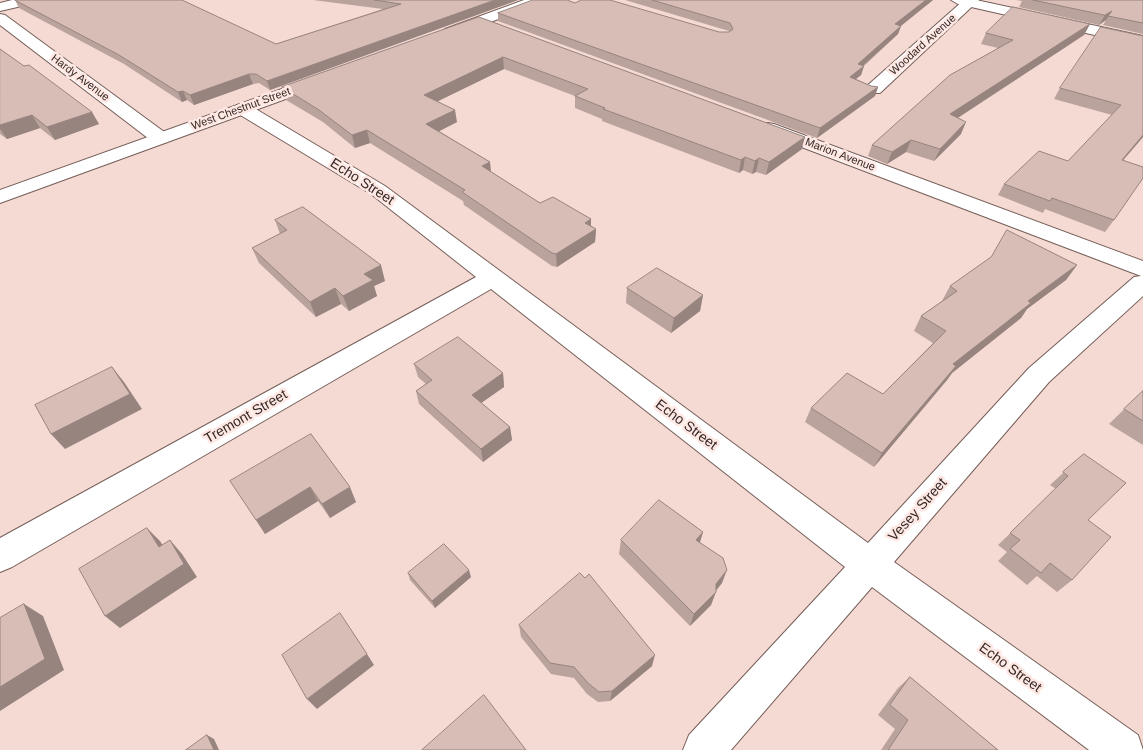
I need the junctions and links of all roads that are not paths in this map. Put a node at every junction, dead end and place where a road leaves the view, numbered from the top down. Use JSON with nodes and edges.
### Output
{"nodes":[{"id":1,"x":30,"y":0,"type":"edge"},
{"id":2,"x":537,"y":0,"type":"edge"},
{"id":3,"x":966,"y":1,"type":"edge"},
{"id":4,"x":0,"y":7,"type":"edge"},
{"id":5,"x":0,"y":18,"type":"edge"},
{"id":6,"x":481,"y":21,"type":"junction"},
{"id":7,"x":508,"y":30,"type":"edge"},
{"id":8,"x":435,"y":38,"type":"edge"},
{"id":9,"x":1143,"y":41,"type":"edge"},
{"id":10,"x":334,"y":75,"type":"edge"},
{"id":11,"x":874,"y":89,"type":"edge"},
{"id":12,"x":243,"y":109,"type":"junction"},
{"id":13,"x":750,"y":121,"type":"edge"},
{"id":14,"x":160,"y":138,"type":"junction"},
{"id":15,"x":0,"y":197,"type":"edge"},
{"id":16,"x":1143,"y":269,"type":"edge"},
{"id":17,"x":492,"y":278,"type":"junction"},
{"id":18,"x":1143,"y":283,"type":"edge"},
{"id":19,"x":0,"y":556,"type":"edge"},
{"id":20,"x":869,"y":564,"type":"junction"},
{"id":21,"x":704,"y":750,"type":"edge"},
{"id":22,"x":1123,"y":750,"type":"edge"}],
"edges":[{"from":1,"to":4,"type":"street"},
{"from":2,"to":6,"type":"street"},
{"from":3,"to":9,"type":"street"},
{"from":3,"to":11,"type":"street","name":"Woodard Avenue"},
{"from":5,"to":14,"type":"street","name":"Hardy Avenue"},
{"from":6,"to":7,"type":"street"},
{"from":6,"to":8,"type":"street"},
{"from":10,"to":12,"type":"street","name":"West Chestnut Street"},
{"from":12,"to":14,"type":"street","name":"West Chestnut Street"},
{"from":12,"to":17,"type":"street","name":"Echo Street"},
{"from":13,"to":16,"type":"street","name":"Marion Avenue"},
{"from":14,"to":15,"type":"street","name":"West Chestnut Street"},
{"from":17,"to":19,"type":"street","name":"Tremont Street"},
{"from":17,"to":20,"type":"street","name":"Echo Street"},
{"from":18,"to":20,"type":"street","name":"Vesey Street"},
{"from":20,"to":21,"type":"street","name":"Vesey Street"},
{"from":20,"to":22,"type":"street","name":"Echo Street"}]}
